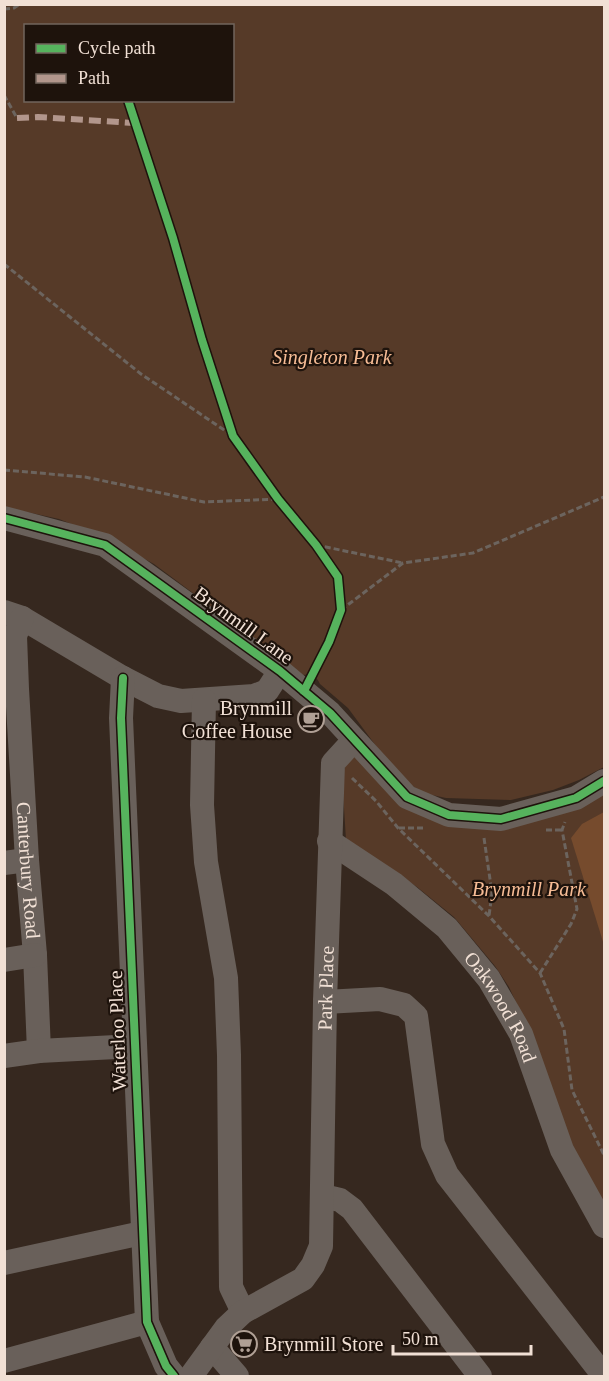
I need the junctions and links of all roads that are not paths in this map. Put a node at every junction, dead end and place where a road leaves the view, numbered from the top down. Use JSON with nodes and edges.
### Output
{"nodes":[{"id":1,"x":4,"y":518,"type":"edge"},
{"id":2,"x":13,"y":615,"type":"edge"},
{"id":3,"x":280,"y":671,"type":"junction"},
{"id":4,"x":123,"y":678,"type":"junction"},
{"id":5,"x":11,"y":690,"type":"edge"},
{"id":6,"x":204,"y":699,"type":"junction"},
{"id":7,"x":354,"y":740,"type":"junction"},
{"id":8,"x":13,"y":770,"type":"edge"},
{"id":9,"x":604,"y":781,"type":"edge"},
{"id":10,"x":329,"y":841,"type":"junction"},
{"id":11,"x":16,"y":861,"type":"edge"},
{"id":12,"x":35,"y":955,"type":"junction"},
{"id":13,"x":4,"y":960,"type":"edge"},
{"id":14,"x":325,"y":1002,"type":"junction"},
{"id":15,"x":135,"y":1046,"type":"junction"},
{"id":16,"x":39,"y":1051,"type":"junction"},
{"id":17,"x":4,"y":1056,"type":"edge"},
{"id":18,"x":323,"y":1196,"type":"junction"},
{"id":19,"x":604,"y":1226,"type":"edge"},
{"id":20,"x":142,"y":1233,"type":"junction"},
{"id":21,"x":4,"y":1263,"type":"edge"},
{"id":22,"x":243,"y":1312,"type":"junction"},
{"id":23,"x":147,"y":1322,"type":"junction"},
{"id":24,"x":212,"y":1347,"type":"junction"},
{"id":25,"x":4,"y":1360,"type":"edge"},
{"id":26,"x":174,"y":1377,"type":"edge"},
{"id":27,"x":191,"y":1377,"type":"edge"},
{"id":28,"x":237,"y":1377,"type":"edge"},
{"id":29,"x":480,"y":1377,"type":"edge"},
{"id":30,"x":604,"y":1377,"type":"edge"}],
"edges":[{"from":1,"to":3,"type":"street","name":"Brynmill Lane"},
{"from":2,"to":4,"type":"street"},
{"from":2,"to":5,"type":"street","name":"Canterbury Road"},
{"from":3,"to":6,"type":"street"},
{"from":3,"to":7,"type":"street","name":"Brynmill Lane"},
{"from":4,"to":6,"type":"street"},
{"from":4,"to":15,"type":"street","name":"Waterloo Place"},
{"from":5,"to":8,"type":"street","name":"Canterbury Road"},
{"from":6,"to":22,"type":"street"},
{"from":7,"to":9,"type":"street","name":"Brynmill Lane"},
{"from":7,"to":10,"type":"street","name":"Park Place"},
{"from":8,"to":11,"type":"street","name":"Canterbury Road"},
{"from":10,"to":14,"type":"street","name":"Park Place"},
{"from":10,"to":19,"type":"street","name":"Oakwood Road"},
{"from":11,"to":12,"type":"street","name":"Canterbury Road"},
{"from":12,"to":13,"type":"street"},
{"from":12,"to":16,"type":"street","name":"Canterbury Road"},
{"from":14,"to":18,"type":"street","name":"Park Place"},
{"from":14,"to":30,"type":"street"},
{"from":15,"to":16,"type":"street"},
{"from":15,"to":20,"type":"street","name":"Waterloo Place"},
{"from":16,"to":17,"type":"street"},
{"from":18,"to":22,"type":"street","name":"Park Place"},
{"from":18,"to":29,"type":"street"},
{"from":20,"to":21,"type":"street"},
{"from":20,"to":23,"type":"street","name":"Waterloo Place"},
{"from":22,"to":24,"type":"street"},
{"from":23,"to":25,"type":"street"},
{"from":23,"to":26,"type":"street","name":"Waterloo Place"},
{"from":24,"to":27,"type":"street"},
{"from":24,"to":28,"type":"street"}]}
